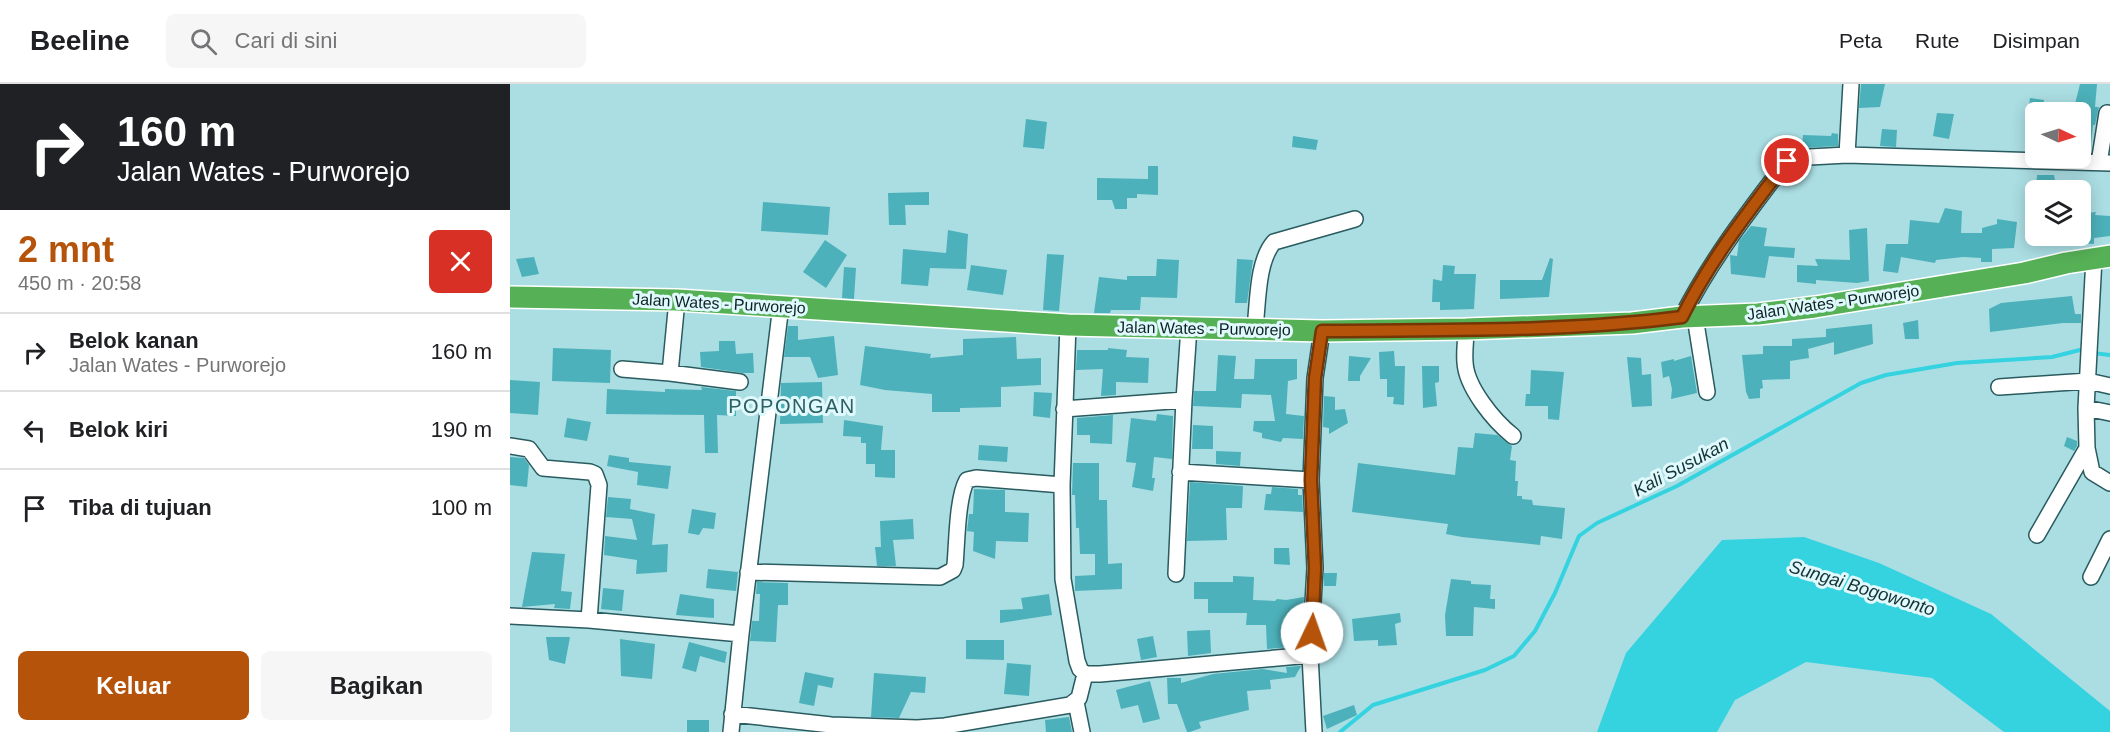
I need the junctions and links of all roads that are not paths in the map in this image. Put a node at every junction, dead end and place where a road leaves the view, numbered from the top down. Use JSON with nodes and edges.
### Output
{"nodes":[{"id":1,"x":1851,"y":84,"type":"edge"},
{"id":2,"x":2106,"y":113,"type":"dead end"},
{"id":3,"x":1847,"y":156,"type":"junction"},
{"id":4,"x":2105,"y":163,"type":"edge"},
{"id":5,"x":1355,"y":219,"type":"dead end"},
{"id":6,"x":2102,"y":257,"type":"edge"},
{"id":7,"x":510,"y":297,"type":"edge"},
{"id":8,"x":677,"y":300,"type":"junction"},
{"id":9,"x":781,"y":305,"type":"junction"},
{"id":10,"x":1689,"y":317,"type":"junction"},
{"id":11,"x":1068,"y":325,"type":"junction"},
{"id":12,"x":1189,"y":327,"type":"junction"},
{"id":13,"x":1255,"y":328,"type":"junction"},
{"id":14,"x":1466,"y":329,"type":"junction"},
{"id":15,"x":1322,"y":331,"type":"junction"},
{"id":16,"x":622,"y":369,"type":"dead end"},
{"id":17,"x":670,"y":373,"type":"junction"},
{"id":18,"x":2088,"y":381,"type":"junction"},
{"id":19,"x":740,"y":382,"type":"dead end"},
{"id":20,"x":2110,"y":386,"type":"edge"},
{"id":21,"x":1999,"y":387,"type":"dead end"},
{"id":22,"x":1707,"y":392,"type":"dead end"},
{"id":23,"x":1184,"y":400,"type":"junction"},
{"id":24,"x":2086,"y":408,"type":"junction"},
{"id":25,"x":1064,"y":409,"type":"junction"},
{"id":26,"x":2110,"y":413,"type":"edge"},
{"id":27,"x":1513,"y":436,"type":"dead end"},
{"id":28,"x":510,"y":446,"type":"edge"},
{"id":29,"x":2087,"y":448,"type":"junction"},
{"id":30,"x":1180,"y":472,"type":"junction"},
{"id":31,"x":1311,"y":480,"type":"junction"},
{"id":32,"x":2110,"y":483,"type":"edge"},
{"id":33,"x":1062,"y":485,"type":"junction"},
{"id":34,"x":2037,"y":535,"type":"dead end"},
{"id":35,"x":2110,"y":539,"type":"edge"},
{"id":36,"x":748,"y":572,"type":"junction"},
{"id":37,"x":1176,"y":574,"type":"dead end"},
{"id":38,"x":2091,"y":577,"type":"dead end"},
{"id":39,"x":510,"y":616,"type":"edge"},
{"id":40,"x":589,"y":620,"type":"junction"},
{"id":41,"x":741,"y":634,"type":"junction"},
{"id":42,"x":1310,"y":654,"type":"junction"},
{"id":43,"x":1086,"y":674,"type":"junction"},
{"id":44,"x":1076,"y":702,"type":"junction"},
{"id":45,"x":732,"y":714,"type":"junction"},
{"id":46,"x":731,"y":732,"type":"edge"},
{"id":47,"x":1082,"y":732,"type":"edge"},
{"id":48,"x":1314,"y":732,"type":"edge"}],
"edges":[{"from":1,"to":3,"type":"street"},
{"from":2,"to":4,"type":"street"},
{"from":3,"to":4,"type":"street"},
{"from":3,"to":10,"type":"street"},
{"from":5,"to":13,"type":"street"},
{"from":6,"to":10,"type":"highway","name":"Jalan Wates - Purworejo"},
{"from":6,"to":18,"type":"street"},
{"from":7,"to":8,"type":"highway","name":"Jalan Wates - Purworejo"},
{"from":8,"to":9,"type":"highway","name":"Jalan Wates - Purworejo"},
{"from":8,"to":17,"type":"street"},
{"from":9,"to":11,"type":"highway","name":"Jalan Wates - Purworejo"},
{"from":9,"to":36,"type":"street"},
{"from":10,"to":14,"type":"highway","name":"Jalan Wates - Purworejo"},
{"from":10,"to":22,"type":"street"},
{"from":11,"to":12,"type":"highway","name":"Jalan Wates - Purworejo"},
{"from":11,"to":25,"type":"street"},
{"from":12,"to":13,"type":"highway","name":"Jalan Wates - Purworejo"},
{"from":12,"to":23,"type":"street"},
{"from":13,"to":15,"type":"highway","name":"Jalan Wates - Purworejo"},
{"from":14,"to":15,"type":"highway","name":"Jalan Wates - Purworejo"},
{"from":14,"to":27,"type":"street"},
{"from":15,"to":31,"type":"street"},
{"from":16,"to":17,"type":"street"},
{"from":17,"to":19,"type":"street"},
{"from":18,"to":20,"type":"street"},
{"from":18,"to":21,"type":"street"},
{"from":18,"to":24,"type":"street"},
{"from":23,"to":25,"type":"street"},
{"from":23,"to":30,"type":"street"},
{"from":24,"to":26,"type":"street"},
{"from":24,"to":29,"type":"street"},
{"from":25,"to":33,"type":"street"},
{"from":28,"to":40,"type":"street"},
{"from":29,"to":32,"type":"street"},
{"from":29,"to":34,"type":"street"},
{"from":30,"to":31,"type":"street"},
{"from":30,"to":37,"type":"street"},
{"from":31,"to":42,"type":"street"},
{"from":33,"to":36,"type":"street"},
{"from":33,"to":43,"type":"street"},
{"from":35,"to":38,"type":"street"},
{"from":36,"to":41,"type":"street"},
{"from":39,"to":40,"type":"street"},
{"from":40,"to":41,"type":"street"},
{"from":41,"to":45,"type":"street"},
{"from":42,"to":43,"type":"street"},
{"from":42,"to":48,"type":"street"},
{"from":43,"to":44,"type":"street"},
{"from":44,"to":45,"type":"street"},
{"from":44,"to":47,"type":"street"},
{"from":45,"to":46,"type":"street"}]}
